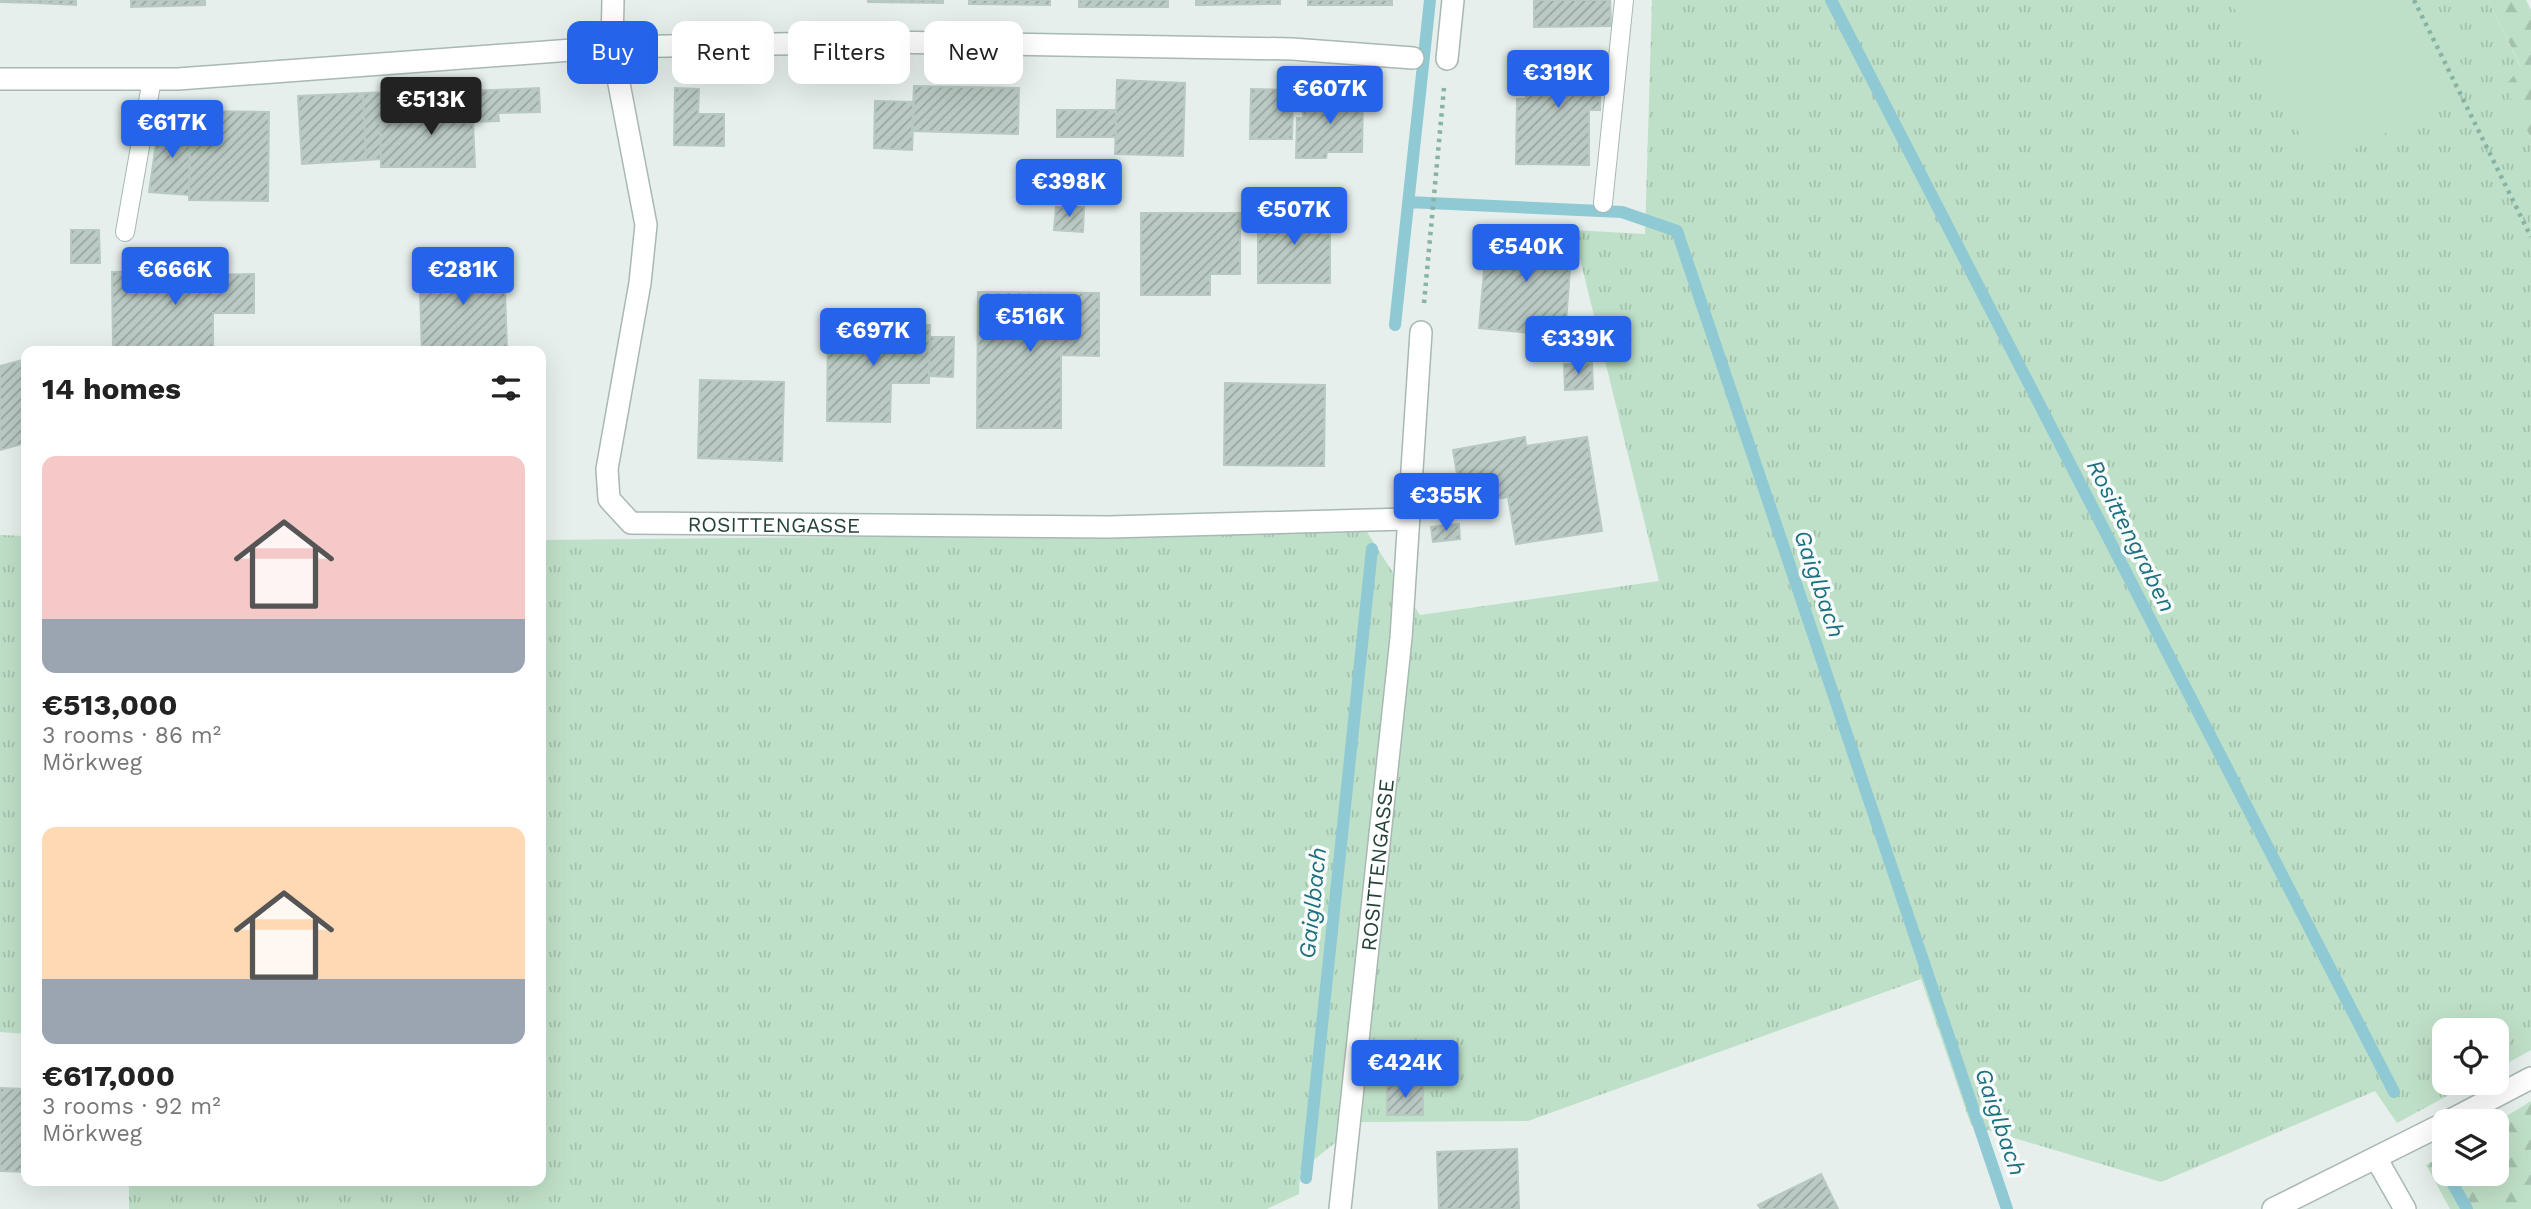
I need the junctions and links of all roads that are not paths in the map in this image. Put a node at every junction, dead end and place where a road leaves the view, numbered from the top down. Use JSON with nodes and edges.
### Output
{"nodes":[{"id":1,"x":612,"y":0,"type":"edge"},
{"id":2,"x":1453,"y":0,"type":"edge"},
{"id":3,"x":1624,"y":0,"type":"edge"},
{"id":4,"x":612,"y":21,"type":"edge"},
{"id":5,"x":658,"y":46,"type":"edge"},
{"id":6,"x":567,"y":50,"type":"edge"},
{"id":7,"x":1413,"y":58,"type":"dead end"},
{"id":8,"x":1447,"y":59,"type":"road end"},
{"id":9,"x":0,"y":79,"type":"edge"},
{"id":10,"x":152,"y":79,"type":"junction"},
{"id":11,"x":619,"y":84,"type":"edge"},
{"id":12,"x":1603,"y":203,"type":"dead end"},
{"id":13,"x":125,"y":232,"type":"dead end"},
{"id":14,"x":1421,"y":332,"type":"road end"},
{"id":15,"x":1407,"y":519,"type":"junction"},
{"id":16,"x":2531,"y":1078,"type":"edge"},
{"id":17,"x":2471,"y":1109,"type":"edge"},
{"id":18,"x":2432,"y":1129,"type":"edge"},
{"id":19,"x":2376,"y":1158,"type":"junction"},
{"id":20,"x":1339,"y":1209,"type":"edge"},
{"id":21,"x":2273,"y":1209,"type":"edge"},
{"id":22,"x":2405,"y":1209,"type":"edge"}],
"edges":[{"from":1,"to":4,"type":"street","name":"ROSITTENGASSE"},
{"from":2,"to":8,"type":"street"},
{"from":3,"to":12,"type":"lane"},
{"from":5,"to":7,"type":"street"},
{"from":6,"to":10,"type":"street"},
{"from":9,"to":10,"type":"street"},
{"from":10,"to":13,"type":"lane"},
{"from":11,"to":15,"type":"street","name":"ROSITTENGASSE"},
{"from":14,"to":15,"type":"street","name":"ROSITTENGASSE"},
{"from":15,"to":20,"type":"street","name":"ROSITTENGASSE"},
{"from":16,"to":17,"type":"street"},
{"from":18,"to":19,"type":"street"},
{"from":19,"to":21,"type":"street"},
{"from":19,"to":22,"type":"street"}]}
